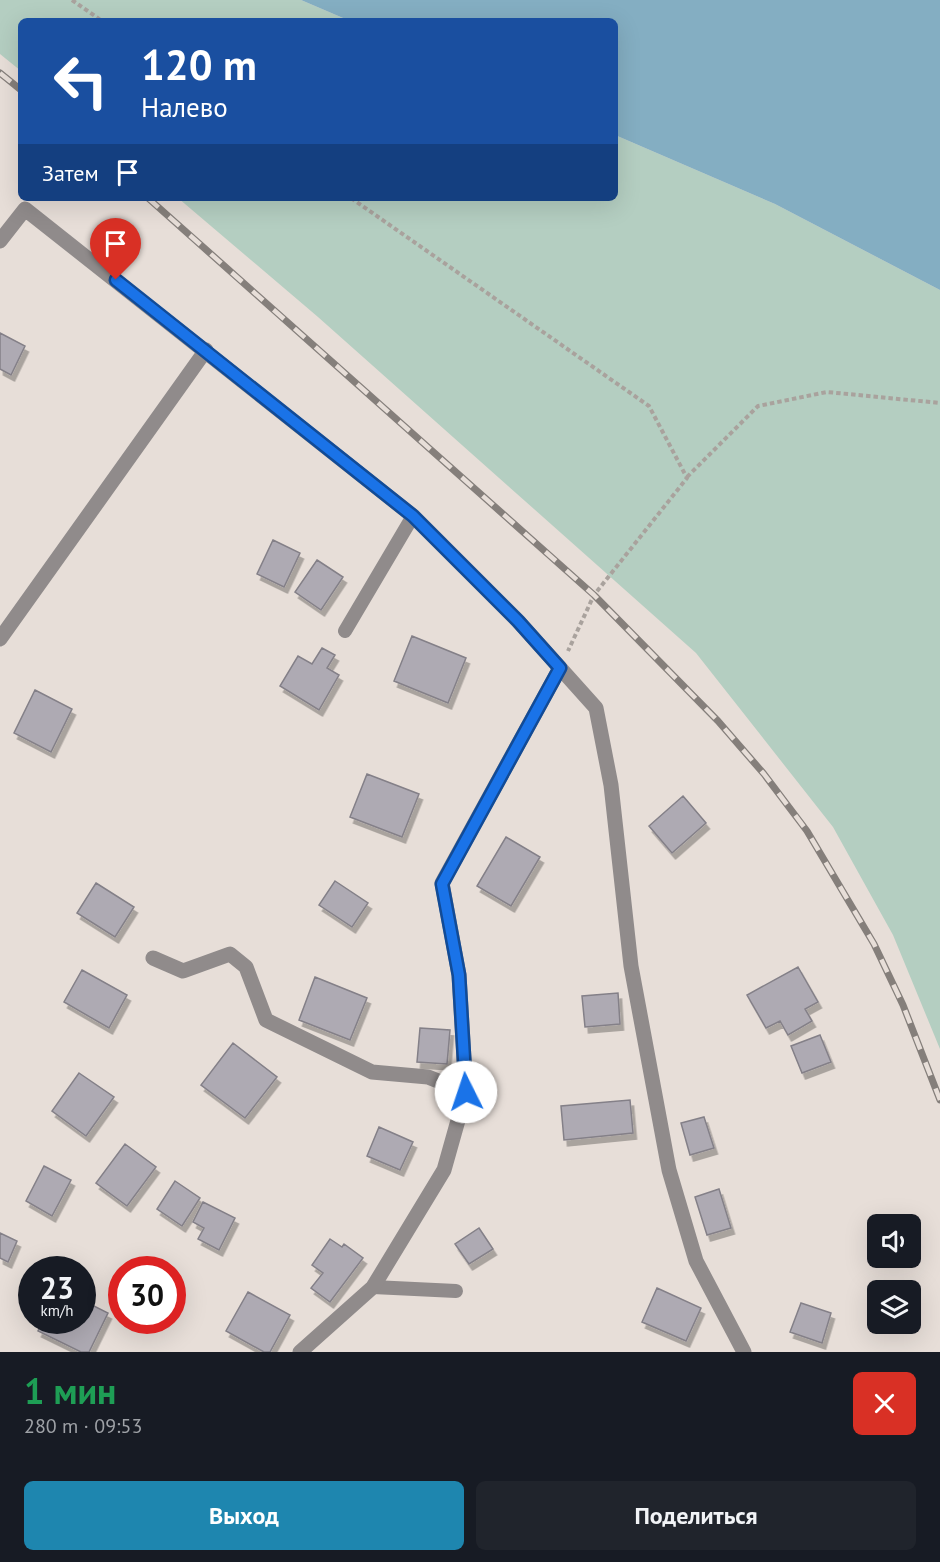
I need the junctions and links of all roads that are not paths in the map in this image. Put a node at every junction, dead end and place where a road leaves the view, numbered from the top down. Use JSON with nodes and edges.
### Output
{"nodes":[{"id":1,"x":0,"y":241,"type":"edge"},
{"id":2,"x":206,"y":350,"type":"junction"},
{"id":3,"x":413,"y":516,"type":"junction"},
{"id":4,"x":345,"y":631,"type":"dead end"},
{"id":5,"x":0,"y":639,"type":"edge"},
{"id":6,"x":560,"y":668,"type":"junction"},
{"id":7,"x":153,"y":958,"type":"dead end"},
{"id":8,"x":466,"y":1092,"type":"junction"},
{"id":9,"x":373,"y":1287,"type":"junction"},
{"id":10,"x":456,"y":1291,"type":"dead end"},
{"id":11,"x":300,"y":1352,"type":"edge"},
{"id":12,"x":744,"y":1352,"type":"edge"}],
"edges":[{"from":1,"to":2,"type":"street"},
{"from":2,"to":3,"type":"street"},
{"from":2,"to":5,"type":"street"},
{"from":3,"to":4,"type":"lane"},
{"from":3,"to":6,"type":"street"},
{"from":6,"to":8,"type":"street"},
{"from":6,"to":12,"type":"street"},
{"from":7,"to":8,"type":"street"},
{"from":8,"to":9,"type":"street"},
{"from":9,"to":10,"type":"lane"},
{"from":9,"to":11,"type":"street"}]}
